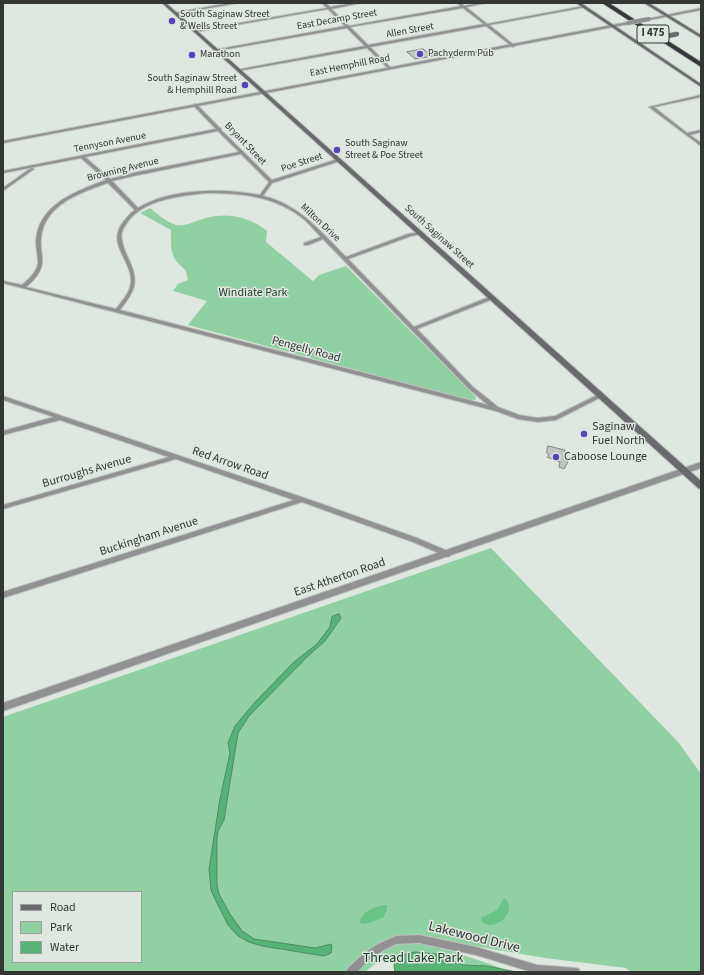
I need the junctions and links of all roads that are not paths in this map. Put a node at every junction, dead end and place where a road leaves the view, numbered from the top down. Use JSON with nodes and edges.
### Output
{"nodes":[{"id":1,"x":164,"y":3,"type":"edge"},
{"id":2,"x":236,"y":3,"type":"edge"},
{"id":3,"x":324,"y":3,"type":"edge"},
{"id":4,"x":359,"y":3,"type":"edge"},
{"id":5,"x":459,"y":3,"type":"edge"},
{"id":6,"x":484,"y":3,"type":"edge"},
{"id":7,"x":578,"y":3,"type":"edge"},
{"id":8,"x":605,"y":3,"type":"edge"},
{"id":9,"x":616,"y":3,"type":"edge"},
{"id":10,"x":646,"y":3,"type":"edge"},
{"id":11,"x":463,"y":7,"type":"junction"},
{"id":12,"x":584,"y":7,"type":"junction"},
{"id":13,"x":329,"y":8,"type":"junction"},
{"id":14,"x":701,"y":9,"type":"edge"},
{"id":15,"x":175,"y":13,"type":"junction"},
{"id":16,"x":666,"y":15,"type":"junction"},
{"id":17,"x":486,"y":25,"type":"junction"},
{"id":18,"x":612,"y":26,"type":"junction"},
{"id":19,"x":347,"y":27,"type":"junction"},
{"id":20,"x":195,"y":31,"type":"junction"},
{"id":21,"x":696,"y":34,"type":"junction"},
{"id":22,"x":701,"y":37,"type":"edge"},
{"id":23,"x":640,"y":44,"type":"junction"},
{"id":24,"x":367,"y":46,"type":"junction"},
{"id":25,"x":512,"y":46,"type":"junction"},
{"id":26,"x":216,"y":50,"type":"junction"},
{"id":27,"x":701,"y":58,"type":"edge"},
{"id":28,"x":701,"y":65,"type":"edge"},
{"id":29,"x":389,"y":68,"type":"junction"},
{"id":30,"x":238,"y":70,"type":"junction"},
{"id":31,"x":701,"y":86,"type":"edge"},
{"id":32,"x":263,"y":92,"type":"junction"},
{"id":33,"x":701,"y":96,"type":"edge"},
{"id":34,"x":195,"y":105,"type":"junction"},
{"id":35,"x":220,"y":130,"type":"junction"},
{"id":36,"x":701,"y":131,"type":"edge"},
{"id":37,"x":687,"y":134,"type":"junction"},
{"id":38,"x":3,"y":142,"type":"edge"},
{"id":39,"x":701,"y":145,"type":"edge"},
{"id":40,"x":242,"y":153,"type":"junction"},
{"id":41,"x":83,"y":157,"type":"junction"},
{"id":42,"x":339,"y":160,"type":"junction"},
{"id":43,"x":41,"y":165,"type":"junction"},
{"id":44,"x":3,"y":172,"type":"edge"},
{"id":45,"x":110,"y":181,"type":"junction"},
{"id":46,"x":271,"y":182,"type":"junction"},
{"id":47,"x":3,"y":190,"type":"edge"},
{"id":48,"x":261,"y":196,"type":"junction"},
{"id":49,"x":137,"y":210,"type":"junction"},
{"id":50,"x":420,"y":234,"type":"junction"},
{"id":51,"x":323,"y":238,"type":"junction"},
{"id":52,"x":306,"y":244,"type":"dead end"},
{"id":53,"x":345,"y":259,"type":"junction"},
{"id":54,"x":3,"y":282,"type":"edge"},
{"id":55,"x":23,"y":287,"type":"junction"},
{"id":56,"x":491,"y":298,"type":"junction"},
{"id":57,"x":117,"y":311,"type":"junction"},
{"id":58,"x":413,"y":329,"type":"junction"},
{"id":59,"x":601,"y":395,"type":"junction"},
{"id":60,"x":3,"y":398,"type":"edge"},
{"id":61,"x":497,"y":409,"type":"junction"},
{"id":62,"x":59,"y":418,"type":"junction"},
{"id":63,"x":3,"y":433,"type":"edge"},
{"id":64,"x":177,"y":458,"type":"junction"},
{"id":65,"x":701,"y":465,"type":"edge"},
{"id":66,"x":684,"y":471,"type":"junction"},
{"id":67,"x":701,"y":486,"type":"edge"},
{"id":68,"x":301,"y":500,"type":"junction"},
{"id":69,"x":3,"y":507,"type":"edge"},
{"id":70,"x":448,"y":554,"type":"junction"},
{"id":71,"x":3,"y":595,"type":"edge"},
{"id":72,"x":3,"y":707,"type":"edge"},
{"id":73,"x":350,"y":972,"type":"edge"},
{"id":74,"x":576,"y":972,"type":"edge"}],
"edges":[{"from":1,"to":15,"type":"main road","name":"South Saginaw Street"},
{"from":2,"to":15,"type":"street"},
{"from":3,"to":13,"type":"street"},
{"from":4,"to":13,"type":"street"},
{"from":5,"to":11,"type":"street"},
{"from":6,"to":11,"type":"street","name":"East Decamp Street"},
{"from":7,"to":12,"type":"main road"},
{"from":8,"to":28,"type":"highway","number":"I 475"},
{"from":9,"to":27,"type":"highway","number":"I 475"},
{"from":10,"to":16,"type":"main road"},
{"from":11,"to":17,"type":"street"},
{"from":11,"to":19,"type":"street","name":"East Decamp Street"},
{"from":12,"to":17,"type":"street","name":"Allen Street"},
{"from":12,"to":18,"type":"main road"},
{"from":13,"to":19,"type":"street"},
{"from":13,"to":20,"type":"street"},
{"from":14,"to":16,"type":"street","name":"East Hemphill Road"},
{"from":15,"to":20,"type":"main road","name":"South Saginaw Street"},
{"from":16,"to":18,"type":"street","name":"East Hemphill Road","bridge":true},
{"from":16,"to":21,"type":"main road"},
{"from":17,"to":24,"type":"street","name":"Allen Street"},
{"from":17,"to":25,"type":"street"},
{"from":18,"to":23,"type":"main road"},
{"from":18,"to":25,"type":"street","name":"East Hemphill Road"},
{"from":19,"to":24,"type":"street"},
{"from":19,"to":26,"type":"street","name":"East Decamp Street"},
{"from":20,"to":26,"type":"main road","name":"South Saginaw Street"},
{"from":21,"to":22,"type":"main road"},
{"from":21,"to":23,"type":"main road","bridge":true},
{"from":23,"to":31,"type":"main road"},
{"from":24,"to":29,"type":"street"},
{"from":24,"to":30,"type":"street","name":"Allen Street"},
{"from":25,"to":29,"type":"street","name":"East Hemphill Road"},
{"from":26,"to":30,"type":"main road","name":"South Saginaw Street"},
{"from":29,"to":32,"type":"street","name":"East Hemphill Road"},
{"from":30,"to":32,"type":"main road","name":"South Saginaw Street"},
{"from":32,"to":34,"type":"street","name":"East Hemphill Road"},
{"from":32,"to":42,"type":"main road","name":"South Saginaw Street"},
{"from":33,"to":37,"type":"street"},
{"from":34,"to":35,"type":"street","name":"Bryant Street"},
{"from":34,"to":38,"type":"street","name":"East Hemphill Road"},
{"from":35,"to":40,"type":"street","name":"Bryant Street"},
{"from":35,"to":41,"type":"street","name":"Tennyson Avenue"},
{"from":36,"to":37,"type":"street"},
{"from":37,"to":39,"type":"street"},
{"from":40,"to":45,"type":"street","name":"Browning Avenue"},
{"from":40,"to":46,"type":"street","name":"Bryant Street"},
{"from":41,"to":43,"type":"street","name":"Tennyson Avenue"},
{"from":41,"to":45,"type":"street"},
{"from":42,"to":46,"type":"street","name":"Poe Street"},
{"from":42,"to":50,"type":"main road","name":"South Saginaw Street"},
{"from":43,"to":44,"type":"street","name":"Tennyson Avenue"},
{"from":43,"to":47,"type":"street"},
{"from":45,"to":49,"type":"street"},
{"from":45,"to":55,"type":"street","name":"Browning Avenue"},
{"from":46,"to":48,"type":"street","name":"Bryant Street"},
{"from":48,"to":49,"type":"street","name":"Milton Drive"},
{"from":48,"to":51,"type":"street","name":"Milton Drive"},
{"from":49,"to":57,"type":"street","name":"Milton Drive"},
{"from":50,"to":53,"type":"street"},
{"from":50,"to":56,"type":"main road","name":"South Saginaw Street"},
{"from":51,"to":52,"type":"street"},
{"from":51,"to":53,"type":"street","name":"Milton Drive"},
{"from":53,"to":58,"type":"street","name":"Milton Drive"},
{"from":54,"to":55,"type":"street","name":"Pengelly Road"},
{"from":55,"to":57,"type":"street","name":"Pengelly Road"},
{"from":56,"to":58,"type":"street"},
{"from":56,"to":59,"type":"main road","name":"South Saginaw Street"},
{"from":57,"to":61,"type":"street","name":"Pengelly Road"},
{"from":58,"to":61,"type":"street","name":"Milton Drive"},
{"from":59,"to":61,"type":"street","name":"Pengelly Road"},
{"from":59,"to":66,"type":"main road","name":"South Saginaw Street"},
{"from":60,"to":62,"type":"street","name":"Red Arrow Road"},
{"from":62,"to":63,"type":"street"},
{"from":62,"to":64,"type":"street","name":"Red Arrow Road"},
{"from":64,"to":68,"type":"street","name":"Red Arrow Road"},
{"from":64,"to":69,"type":"street","name":"Burroughs Avenue"},
{"from":65,"to":66,"type":"street","name":"East Atherton Road"},
{"from":66,"to":67,"type":"main road","name":"South Saginaw Street"},
{"from":66,"to":70,"type":"street","name":"East Atherton Road"},
{"from":68,"to":70,"type":"street","name":"Red Arrow Road"},
{"from":68,"to":71,"type":"street","name":"Buckingham Avenue"},
{"from":70,"to":72,"type":"street","name":"East Atherton Road"},
{"from":73,"to":74,"type":"street","name":"Lakewood Drive"}]}
